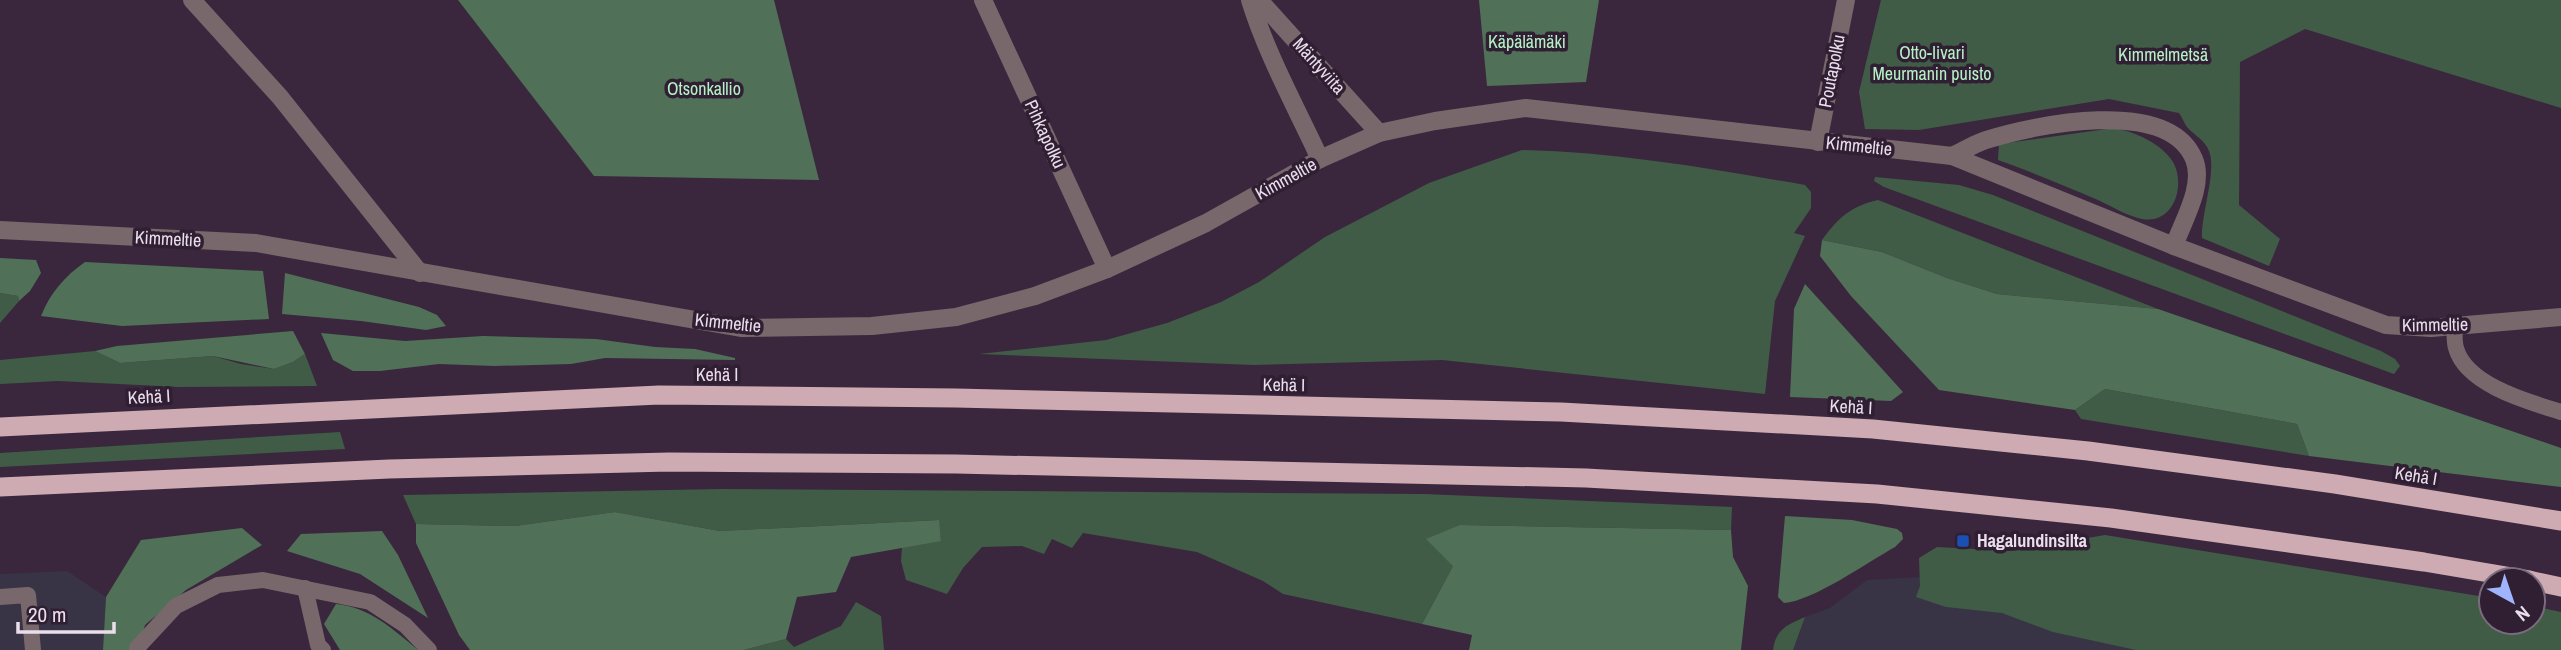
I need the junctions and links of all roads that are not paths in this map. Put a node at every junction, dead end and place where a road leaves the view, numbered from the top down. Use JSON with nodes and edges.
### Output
{"nodes":[{"id":1,"x":192,"y":0,"type":"edge"},
{"id":2,"x":983,"y":0,"type":"edge"},
{"id":3,"x":1250,"y":0,"type":"edge"},
{"id":4,"x":1259,"y":0,"type":"edge"},
{"id":5,"x":1843,"y":1,"type":"edge"},
{"id":6,"x":1379,"y":133,"type":"junction"},
{"id":7,"x":1818,"y":142,"type":"junction"},
{"id":8,"x":1952,"y":156,"type":"junction"},
{"id":9,"x":1320,"y":159,"type":"junction"},
{"id":10,"x":0,"y":230,"type":"edge"},
{"id":11,"x":2175,"y":246,"type":"junction"},
{"id":12,"x":1107,"y":269,"type":"junction"},
{"id":13,"x":420,"y":273,"type":"junction"},
{"id":14,"x":2561,"y":317,"type":"edge"},
{"id":15,"x":2454,"y":326,"type":"junction"},
{"id":16,"x":2561,"y":412,"type":"edge"},
{"id":17,"x":0,"y":426,"type":"edge"},
{"id":18,"x":0,"y":487,"type":"edge"},
{"id":19,"x":2561,"y":521,"type":"edge"},
{"id":20,"x":2477,"y":571,"type":"edge"},
{"id":21,"x":304,"y":587,"type":"junction"},
{"id":22,"x":0,"y":597,"type":"edge"},
{"id":23,"x":137,"y":648,"type":"dead end"},
{"id":24,"x":33,"y":650,"type":"edge"},
{"id":25,"x":323,"y":650,"type":"edge"},
{"id":26,"x":429,"y":650,"type":"edge"}],
"edges":[{"from":1,"to":13,"type":"street"},
{"from":2,"to":12,"type":"street","name":"Pihkapolku"},
{"from":3,"to":9,"type":"street","name":"Mäntyviita"},
{"from":4,"to":6,"type":"street","name":"Mäntyviita"},
{"from":5,"to":7,"type":"street","name":"Poutapolku"},
{"from":6,"to":7,"type":"street","name":"Kimmeltie"},
{"from":6,"to":9,"type":"street","name":"Kimmeltie"},
{"from":7,"to":8,"type":"street","name":"Kimmeltie"},
{"from":8,"to":11,"type":"street","name":"Kimmeltie"},
{"from":8,"to":11,"type":"street"},
{"from":9,"to":12,"type":"street","name":"Kimmeltie"},
{"from":10,"to":13,"type":"street","name":"Kimmeltie"},
{"from":11,"to":15,"type":"street","name":"Kimmeltie"},
{"from":12,"to":13,"type":"street","name":"Kimmeltie"},
{"from":14,"to":15,"type":"street","name":"Kimmeltie"},
{"from":15,"to":16,"type":"lane"},
{"from":17,"to":19,"type":"highway","name":"Kehä I"},
{"from":18,"to":20,"type":"highway"},
{"from":21,"to":23,"type":"lane"},
{"from":21,"to":25,"type":"lane"},
{"from":21,"to":26,"type":"lane"},
{"from":22,"to":24,"type":"lane"}]}
